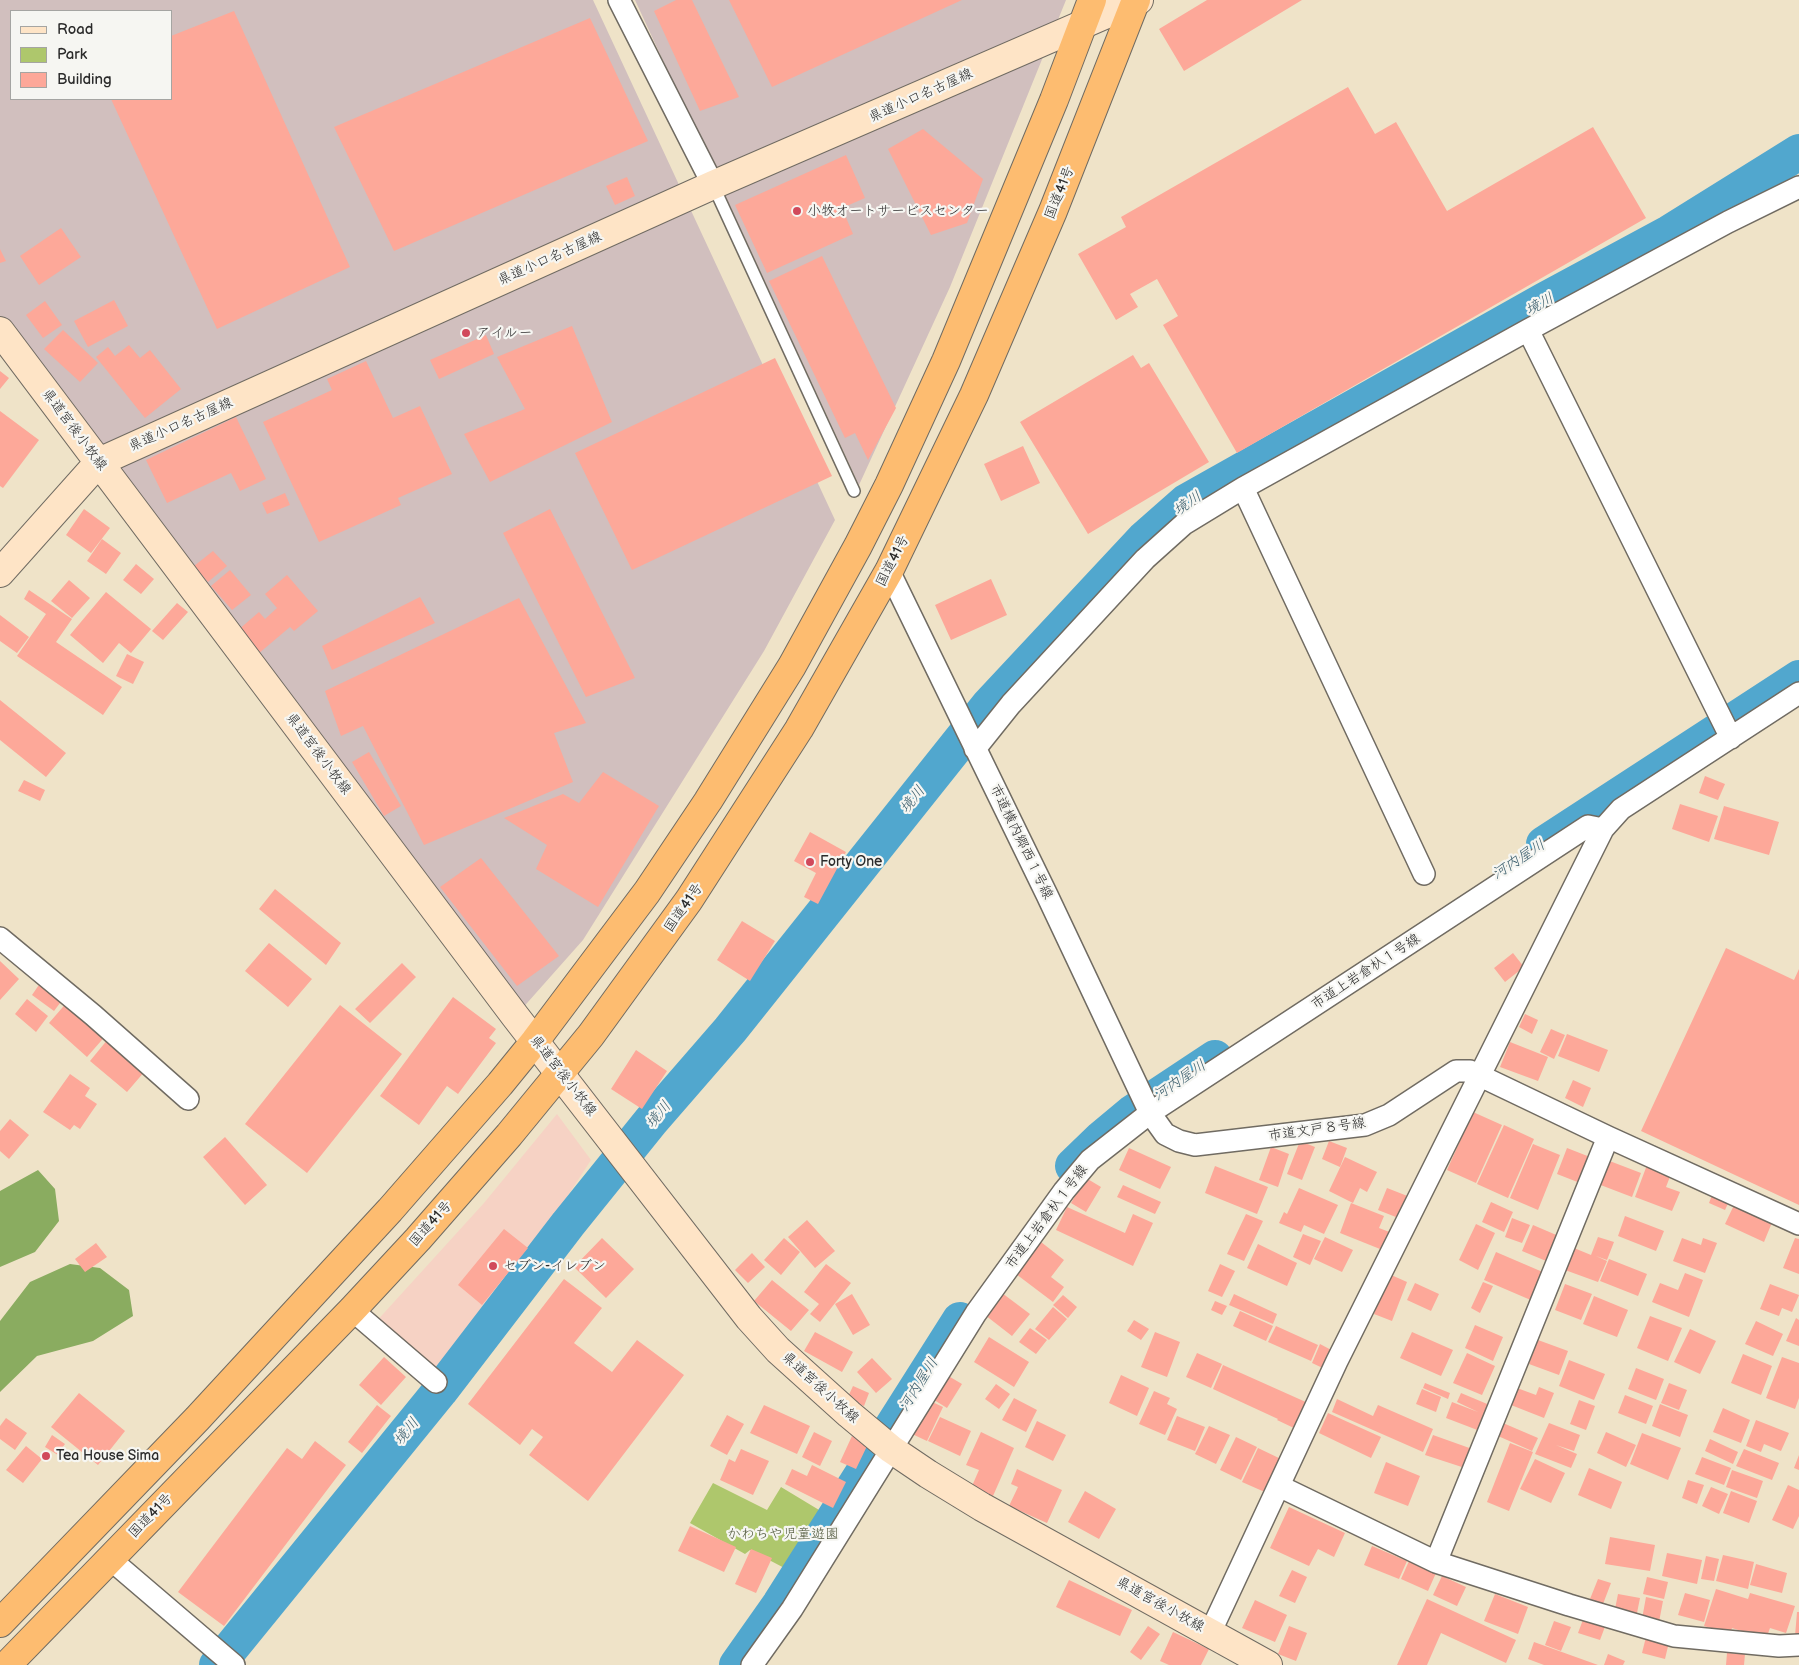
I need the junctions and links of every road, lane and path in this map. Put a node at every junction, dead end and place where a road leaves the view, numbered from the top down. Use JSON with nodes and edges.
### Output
{"nodes":[{"id":1,"x":619,"y":0,"type":"edge"},
{"id":2,"x":1092,"y":0,"type":"edge"},
{"id":3,"x":1137,"y":0,"type":"edge"},
{"id":4,"x":1082,"y":26,"type":"junction"},
{"id":5,"x":713,"y":185,"type":"junction"},
{"id":6,"x":1799,"y":187,"type":"edge"},
{"id":7,"x":1528,"y":330,"type":"junction"},
{"id":8,"x":0,"y":331,"type":"edge"},
{"id":9,"x":99,"y":462,"type":"junction"},
{"id":10,"x":1243,"y":488,"type":"junction"},
{"id":11,"x":854,"y":491,"type":"dead end"},
{"id":12,"x":889,"y":571,"type":"junction"},
{"id":13,"x":0,"y":573,"type":"edge"},
{"id":14,"x":1799,"y":693,"type":"edge"},
{"id":15,"x":1731,"y":738,"type":"junction"},
{"id":16,"x":975,"y":749,"type":"junction"},
{"id":17,"x":1604,"y":830,"type":"junction"},
{"id":18,"x":1424,"y":874,"type":"dead end"},
{"id":19,"x":0,"y":938,"type":"edge"},
{"id":20,"x":535,"y":1041,"type":"junction"},
{"id":21,"x":561,"y":1072,"type":"junction"},
{"id":22,"x":1482,"y":1076,"type":"junction"},
{"id":23,"x":188,"y":1099,"type":"dead end"},
{"id":24,"x":1150,"y":1113,"type":"junction"},
{"id":25,"x":1608,"y":1137,"type":"junction"},
{"id":26,"x":1799,"y":1224,"type":"edge"},
{"id":27,"x":352,"y":1310,"type":"junction"},
{"id":28,"x":436,"y":1382,"type":"dead end"},
{"id":29,"x":890,"y":1448,"type":"junction"},
{"id":30,"x":1279,"y":1486,"type":"junction"},
{"id":31,"x":110,"y":1559,"type":"junction"},
{"id":32,"x":1436,"y":1562,"type":"junction"},
{"id":33,"x":0,"y":1622,"type":"edge"},
{"id":34,"x":1210,"y":1633,"type":"junction"},
{"id":35,"x":1799,"y":1645,"type":"edge"},
{"id":36,"x":1238,"y":1658,"type":"edge"},
{"id":37,"x":7,"y":1665,"type":"edge"},
{"id":38,"x":234,"y":1665,"type":"edge"},
{"id":39,"x":752,"y":1665,"type":"edge"},
{"id":40,"x":1268,"y":1665,"type":"edge"}],
"edges":[{"from":1,"to":5,"type":"street"},
{"from":2,"to":4,"type":"highway"},
{"from":3,"to":4,"type":"main road","name":"県道小口名古屋線"},
{"from":3,"to":12,"type":"highway","name":"国道41号"},
{"from":4,"to":5,"type":"main road","name":"県道小口名古屋線"},
{"from":4,"to":20,"type":"highway"},
{"from":5,"to":9,"type":"main road","name":"県道小口名古屋線"},
{"from":5,"to":11,"type":"lane"},
{"from":6,"to":7,"type":"street"},
{"from":7,"to":10,"type":"street"},
{"from":7,"to":15,"type":"street"},
{"from":8,"to":9,"type":"main road","name":"県道宮後小牧線"},
{"from":9,"to":13,"type":"main road","name":"県道小口名古屋線"},
{"from":9,"to":20,"type":"main road","name":"県道宮後小牧線"},
{"from":10,"to":16,"type":"street"},
{"from":10,"to":18,"type":"street"},
{"from":12,"to":16,"type":"street","name":"市道横内郷西１号線"},
{"from":12,"to":21,"type":"highway","name":"国道41号"},
{"from":14,"to":15,"type":"street"},
{"from":15,"to":17,"type":"street"},
{"from":16,"to":24,"type":"street","name":"市道横内郷西１号線"},
{"from":17,"to":22,"type":"street"},
{"from":17,"to":24,"type":"street","name":"市道上岩倉杁１号線"},
{"from":19,"to":23,"type":"street"},
{"from":20,"to":21,"type":"main road","name":"県道宮後小牧線"},
{"from":20,"to":33,"type":"highway"},
{"from":21,"to":27,"type":"highway","name":"国道41号"},
{"from":21,"to":29,"type":"main road","name":"県道宮後小牧線"},
{"from":22,"to":24,"type":"street","name":"市道文戸８号線"},
{"from":22,"to":25,"type":"street","name":"市道文戸８号線"},
{"from":22,"to":30,"type":"street"},
{"from":24,"to":29,"type":"street","name":"市道上岩倉杁１号線"},
{"from":25,"to":26,"type":"street","name":"市道文戸８号線"},
{"from":25,"to":32,"type":"street"},
{"from":27,"to":28,"type":"street"},
{"from":27,"to":31,"type":"highway","name":"国道41号"},
{"from":29,"to":34,"type":"main road","name":"県道宮後小牧線"},
{"from":29,"to":39,"type":"street","name":"市道上岩倉杁１号線"},
{"from":30,"to":32,"type":"street"},
{"from":30,"to":34,"type":"street"},
{"from":31,"to":37,"type":"highway","name":"国道41号"},
{"from":31,"to":38,"type":"street"},
{"from":32,"to":35,"type":"street"},
{"from":34,"to":36,"type":"main road","name":"県道宮後小牧線"},
{"from":36,"to":40,"type":"main road","name":"県道宮後小牧線"}]}
